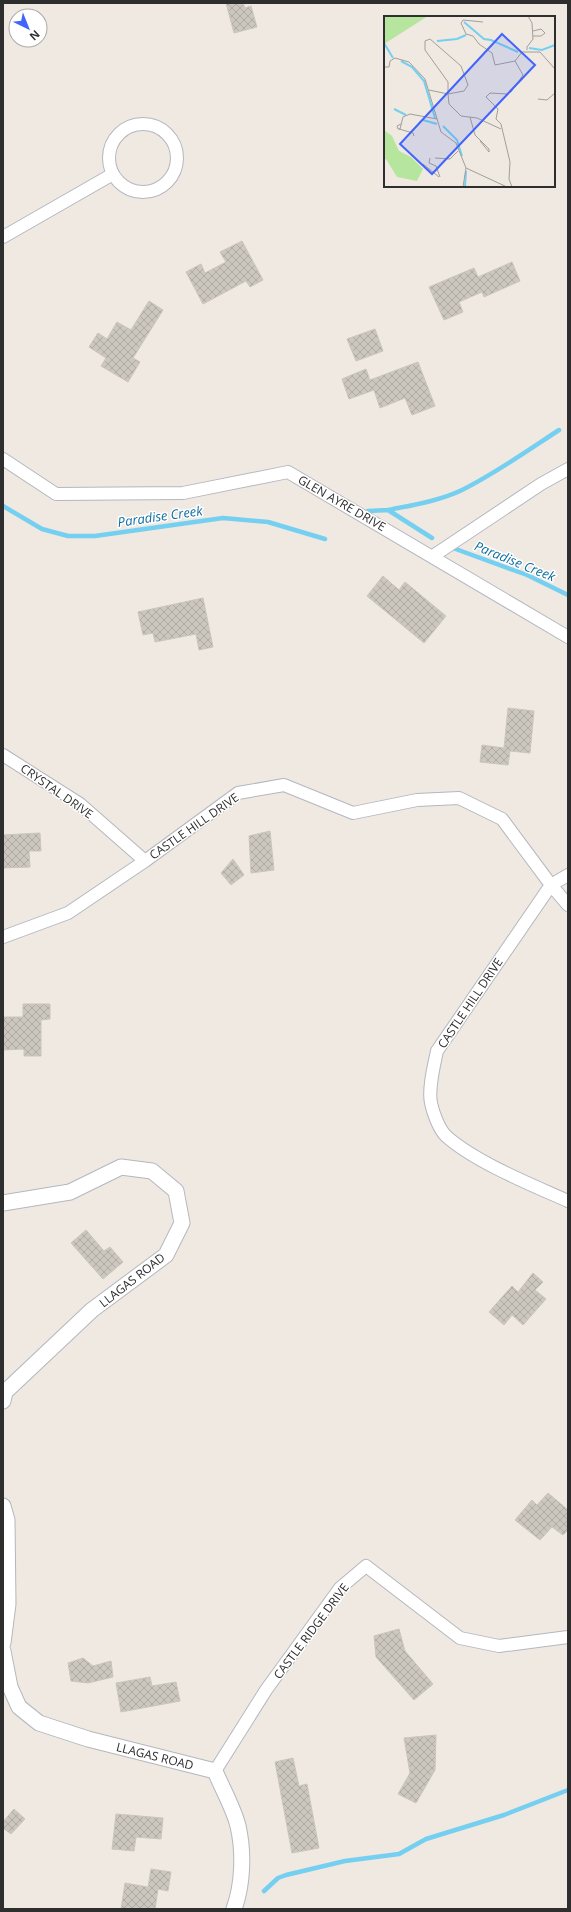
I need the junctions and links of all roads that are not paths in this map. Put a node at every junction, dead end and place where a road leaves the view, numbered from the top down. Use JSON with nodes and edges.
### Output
{"nodes":[{"id":1,"x":113,"y":174,"type":"junction"},
{"id":2,"x":3,"y":237,"type":"edge"},
{"id":3,"x":3,"y":459,"type":"edge"},
{"id":4,"x":568,"y":469,"type":"edge"},
{"id":5,"x":433,"y":556,"type":"junction"},
{"id":6,"x":568,"y":637,"type":"edge"},
{"id":7,"x":3,"y":755,"type":"edge"},
{"id":8,"x":145,"y":861,"type":"junction"},
{"id":9,"x":568,"y":874,"type":"edge"},
{"id":10,"x":551,"y":885,"type":"junction"},
{"id":11,"x":568,"y":905,"type":"edge"},
{"id":12,"x":3,"y":937,"type":"edge"},
{"id":13,"x":568,"y":1201,"type":"edge"},
{"id":14,"x":3,"y":1203,"type":"edge"},
{"id":15,"x":3,"y":1401,"type":"edge"},
{"id":16,"x":3,"y":1506,"type":"edge"},
{"id":17,"x":568,"y":1637,"type":"edge"},
{"id":18,"x":3,"y":1643,"type":"edge"},
{"id":19,"x":3,"y":1651,"type":"edge"},
{"id":20,"x":215,"y":1771,"type":"junction"},
{"id":21,"x":234,"y":1909,"type":"edge"}],
"edges":[{"from":1,"to":1,"type":"street"},
{"from":1,"to":2,"type":"street"},
{"from":3,"to":5,"type":"street","name":"GLEN AYRE DRIVE"},
{"from":4,"to":5,"type":"street"},
{"from":5,"to":6,"type":"street","name":"GLEN AYRE DRIVE"},
{"from":7,"to":8,"type":"street","name":"CRYSTAL DRIVE"},
{"from":8,"to":10,"type":"street","name":"CASTLE HILL DRIVE"},
{"from":8,"to":12,"type":"street","name":"CASTLE HILL DRIVE"},
{"from":9,"to":10,"type":"street"},
{"from":10,"to":11,"type":"street","name":"CASTLE HILL DRIVE"},
{"from":10,"to":13,"type":"street","name":"CASTLE HILL DRIVE"},
{"from":14,"to":15,"type":"street","name":"LLAGAS ROAD"},
{"from":16,"to":18,"type":"street"},
{"from":17,"to":20,"type":"street","name":"CASTLE RIDGE DRIVE"},
{"from":19,"to":20,"type":"street","name":"LLAGAS ROAD"},
{"from":20,"to":21,"type":"street"}]}
